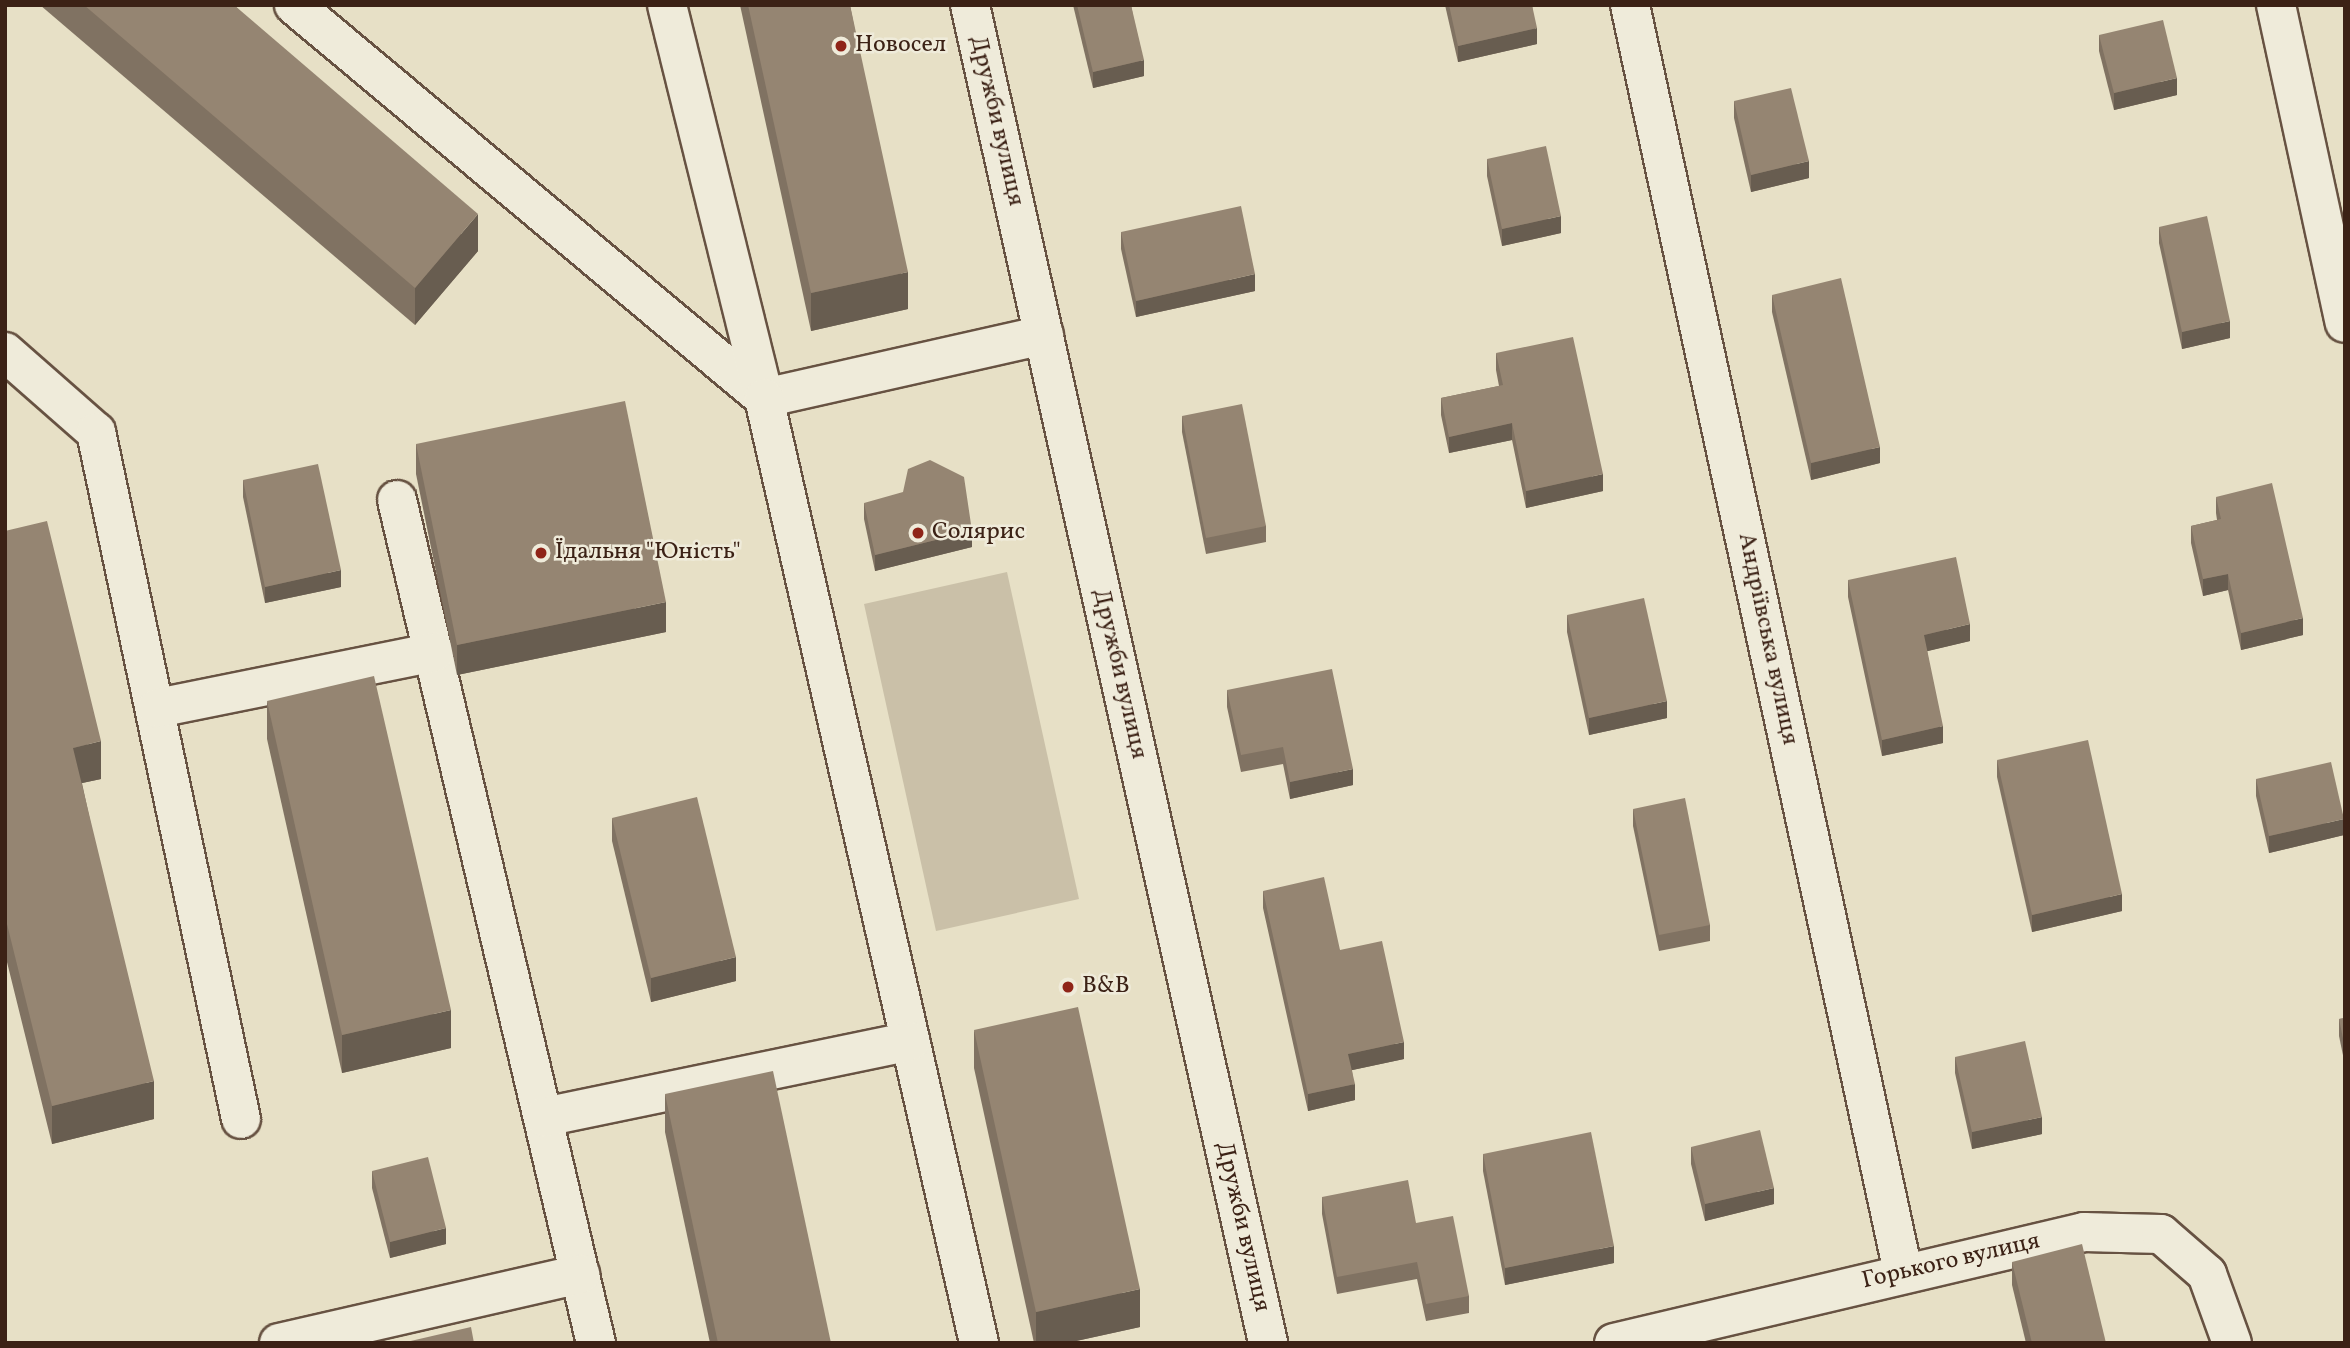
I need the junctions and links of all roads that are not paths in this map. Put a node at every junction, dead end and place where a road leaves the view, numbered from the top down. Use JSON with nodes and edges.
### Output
{"nodes":[{"id":1,"x":294,"y":5,"type":"edge"},
{"id":2,"x":667,"y":5,"type":"edge"},
{"id":3,"x":970,"y":5,"type":"edge"},
{"id":4,"x":1630,"y":5,"type":"edge"},
{"id":5,"x":2276,"y":5,"type":"edge"},
{"id":6,"x":2345,"y":323,"type":"edge"},
{"id":7,"x":1044,"y":335,"type":"junction"},
{"id":8,"x":5,"y":352,"type":"edge"},
{"id":9,"x":764,"y":398,"type":"junction"},
{"id":10,"x":397,"y":500,"type":"dead end"},
{"id":11,"x":434,"y":652,"type":"junction"},
{"id":12,"x":157,"y":708,"type":"junction"},
{"id":13,"x":910,"y":1041,"type":"junction"},
{"id":14,"x":544,"y":1117,"type":"junction"},
{"id":15,"x":241,"y":1119,"type":"dead end"},
{"id":16,"x":1903,"y":1272,"type":"junction"},
{"id":17,"x":580,"y":1274,"type":"junction"},
{"id":18,"x":279,"y":1343,"type":"edge"},
{"id":19,"x":596,"y":1343,"type":"edge"},
{"id":20,"x":979,"y":1343,"type":"edge"},
{"id":21,"x":1268,"y":1343,"type":"edge"},
{"id":22,"x":1614,"y":1343,"type":"edge"},
{"id":23,"x":2232,"y":1343,"type":"edge"}],
"edges":[{"from":1,"to":9,"type":"street"},
{"from":2,"to":9,"type":"street"},
{"from":3,"to":7,"type":"street","name":"Дружби вулиця"},
{"from":4,"to":16,"type":"street","name":"Андріївська вулиця"},
{"from":5,"to":6,"type":"street"},
{"from":7,"to":9,"type":"street"},
{"from":7,"to":21,"type":"street","name":"Дружби вулиця"},
{"from":8,"to":12,"type":"street"},
{"from":9,"to":13,"type":"street"},
{"from":10,"to":11,"type":"street"},
{"from":11,"to":12,"type":"street"},
{"from":11,"to":14,"type":"street"},
{"from":12,"to":15,"type":"street"},
{"from":13,"to":14,"type":"street"},
{"from":13,"to":20,"type":"street"},
{"from":14,"to":17,"type":"street"},
{"from":16,"to":22,"type":"street","name":"Горького вулиця"},
{"from":16,"to":23,"type":"street","name":"Горького вулиця"},
{"from":17,"to":18,"type":"street"},
{"from":17,"to":19,"type":"street"}]}
